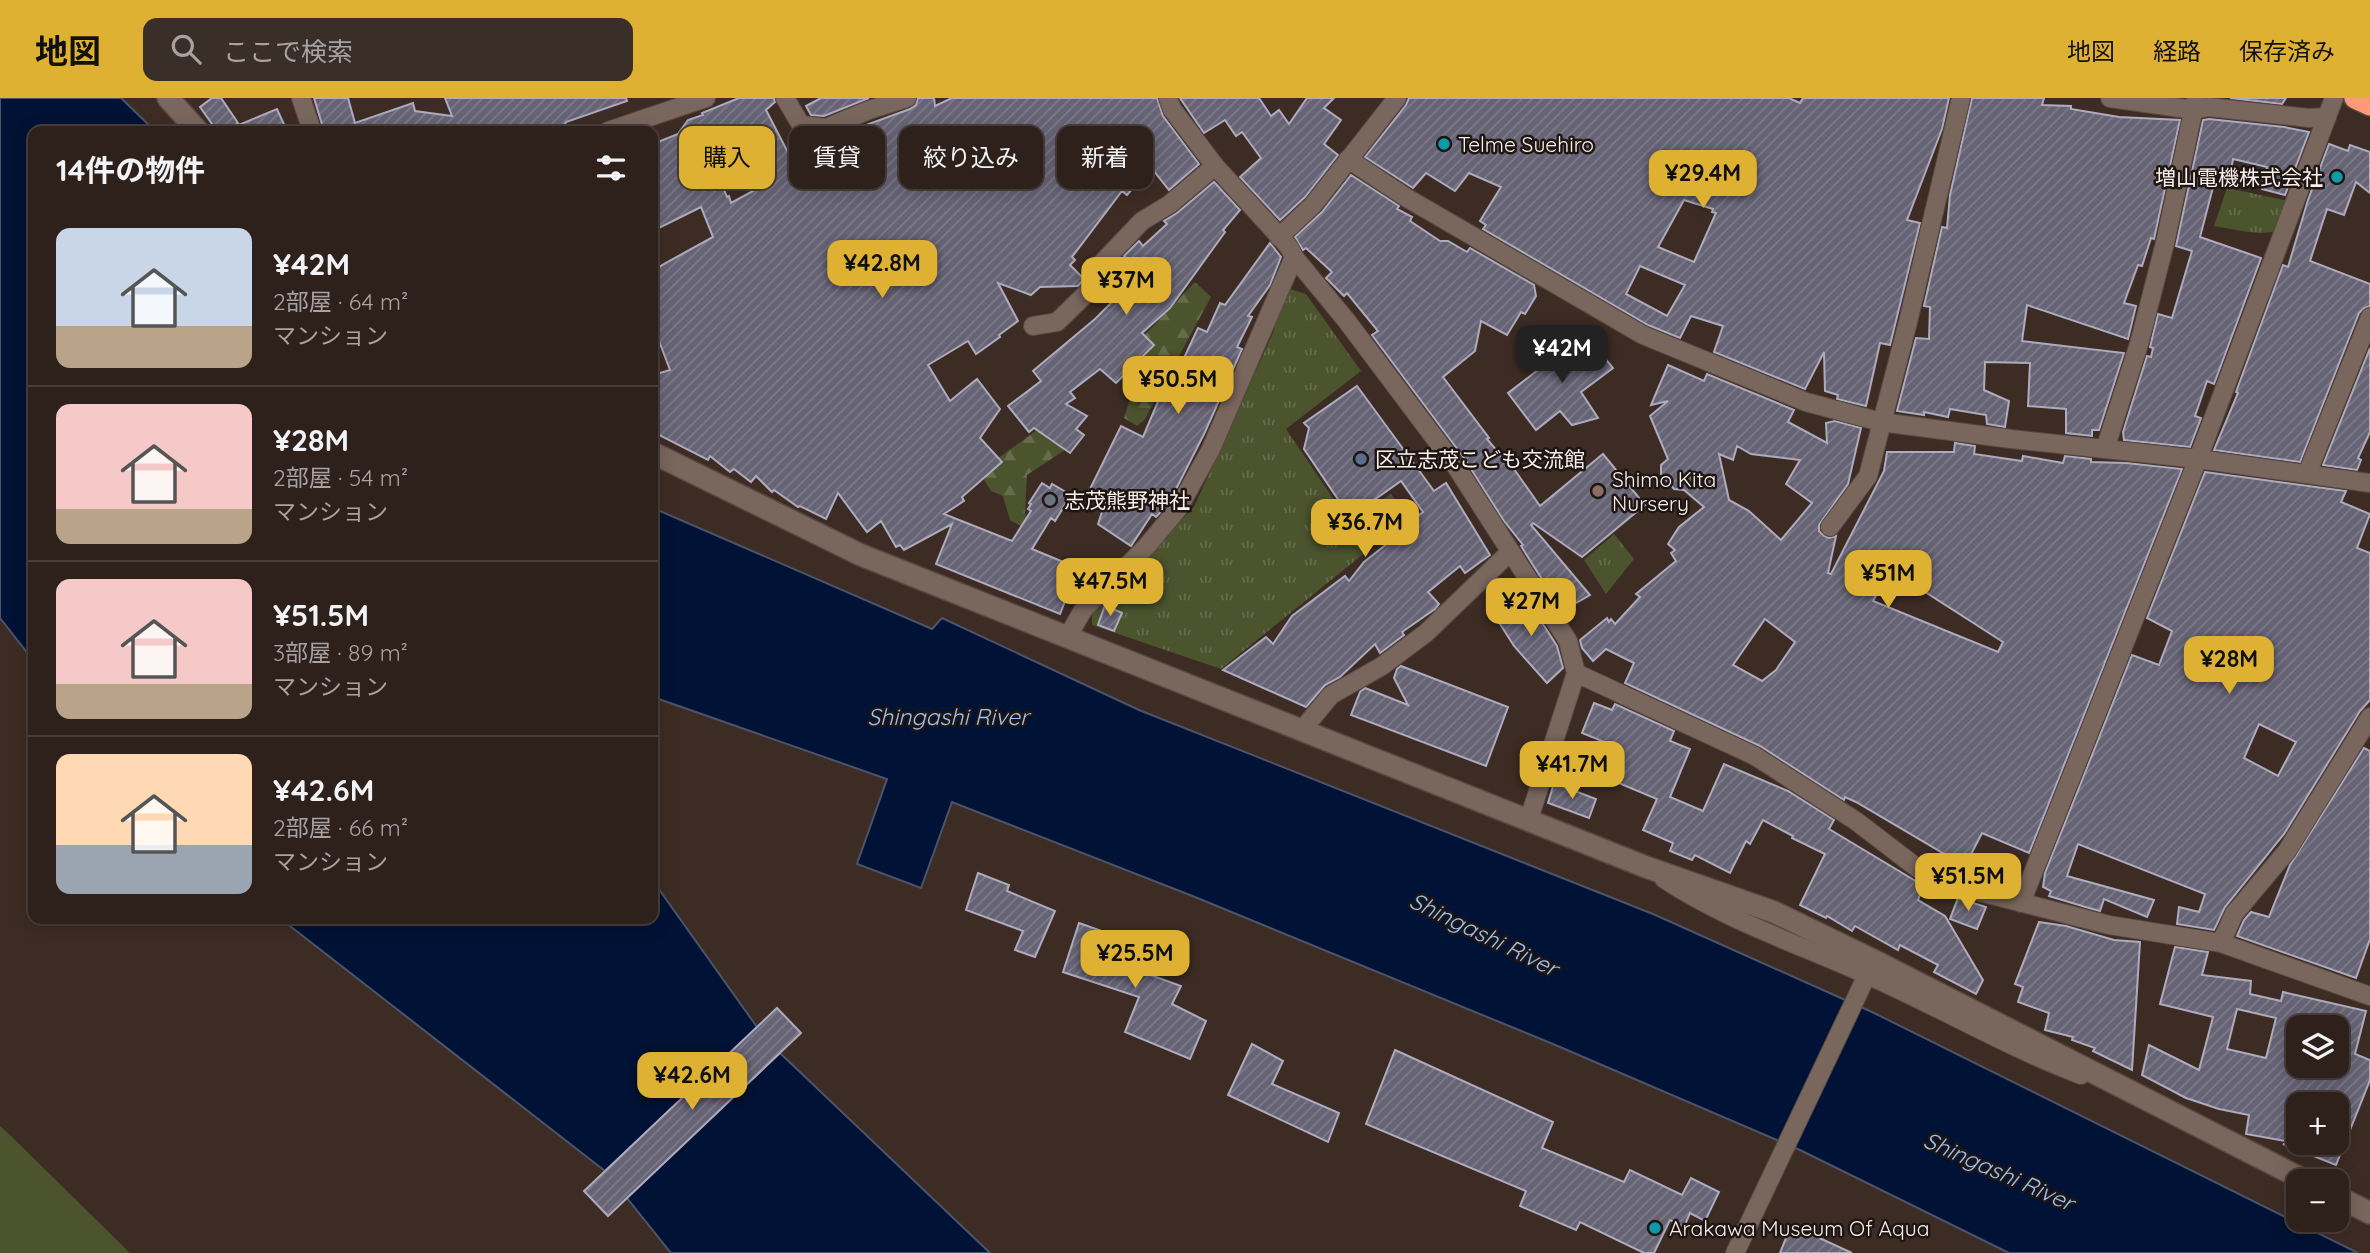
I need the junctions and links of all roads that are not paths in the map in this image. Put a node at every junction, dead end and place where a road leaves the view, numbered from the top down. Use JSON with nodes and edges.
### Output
{"nodes":[{"id":1,"x":168,"y":98,"type":"edge"},
{"id":2,"x":300,"y":98,"type":"edge"},
{"id":3,"x":706,"y":98,"type":"edge"},
{"id":4,"x":785,"y":98,"type":"edge"},
{"id":5,"x":907,"y":98,"type":"edge"},
{"id":6,"x":1168,"y":98,"type":"edge"},
{"id":7,"x":1397,"y":98,"type":"edge"},
{"id":8,"x":1961,"y":98,"type":"edge"},
{"id":9,"x":2110,"y":98,"type":"edge"},
{"id":10,"x":2334,"y":98,"type":"edge"},
{"id":11,"x":2355,"y":98,"type":"edge"},
{"id":12,"x":2195,"y":104,"type":"edge"},
{"id":13,"x":2370,"y":105,"type":"edge"},
{"id":14,"x":2327,"y":117,"type":"junction"},
{"id":15,"x":193,"y":126,"type":"edge"},
{"id":16,"x":310,"y":126,"type":"edge"},
{"id":17,"x":623,"y":126,"type":"edge"},
{"id":18,"x":1348,"y":159,"type":"junction"},
{"id":19,"x":1215,"y":166,"type":"junction"},
{"id":20,"x":1279,"y":237,"type":"junction"},
{"id":21,"x":1294,"y":257,"type":"junction"},
{"id":22,"x":2370,"y":317,"type":"edge"},
{"id":23,"x":1033,"y":326,"type":"dead end"},
{"id":24,"x":1881,"y":422,"type":"junction"},
{"id":25,"x":2105,"y":449,"type":"junction"},
{"id":26,"x":658,"y":455,"type":"edge"},
{"id":27,"x":2198,"y":459,"type":"junction"},
{"id":28,"x":2307,"y":474,"type":"junction"},
{"id":29,"x":2370,"y":483,"type":"edge"},
{"id":30,"x":1830,"y":527,"type":"dead end"},
{"id":31,"x":1510,"y":552,"type":"junction"},
{"id":32,"x":1067,"y":638,"type":"junction"},
{"id":33,"x":1576,"y":673,"type":"junction"},
{"id":34,"x":2370,"y":717,"type":"edge"},
{"id":35,"x":1302,"y":730,"type":"junction"},
{"id":36,"x":1530,"y":819,"type":"junction"},
{"id":37,"x":1646,"y":867,"type":"junction"},
{"id":38,"x":2021,"y":903,"type":"junction"},
{"id":39,"x":2221,"y":943,"type":"junction"},
{"id":40,"x":1867,"y":975,"type":"junction"},
{"id":41,"x":2370,"y":996,"type":"edge"},
{"id":42,"x":2137,"y":1096,"type":"junction"},
{"id":43,"x":2286,"y":1171,"type":"edge"},
{"id":44,"x":2349,"y":1202,"type":"edge"},
{"id":45,"x":2370,"y":1213,"type":"edge"},
{"id":46,"x":1735,"y":1253,"type":"edge"}],
"edges":[{"from":1,"to":15,"type":"street"},
{"from":2,"to":16,"type":"street"},
{"from":3,"to":17,"type":"street"},
{"from":4,"to":5,"type":"street"},
{"from":6,"to":19,"type":"street"},
{"from":7,"to":18,"type":"street"},
{"from":8,"to":24,"type":"street"},
{"from":9,"to":12,"type":"street"},
{"from":10,"to":14,"type":"street"},
{"from":11,"to":13,"type":"highway"},
{"from":12,"to":14,"type":"street"},
{"from":12,"to":25,"type":"street"},
{"from":14,"to":27,"type":"street"},
{"from":18,"to":20,"type":"street"},
{"from":18,"to":24,"type":"street"},
{"from":19,"to":20,"type":"street"},
{"from":19,"to":23,"type":"street"},
{"from":20,"to":21,"type":"street"},
{"from":21,"to":31,"type":"street"},
{"from":21,"to":32,"type":"street"},
{"from":22,"to":28,"type":"street"},
{"from":24,"to":25,"type":"street"},
{"from":24,"to":30,"type":"street"},
{"from":25,"to":27,"type":"street"},
{"from":26,"to":32,"type":"street"},
{"from":27,"to":28,"type":"street"},
{"from":27,"to":38,"type":"street"},
{"from":28,"to":29,"type":"street"},
{"from":31,"to":33,"type":"street"},
{"from":31,"to":35,"type":"street"},
{"from":32,"to":35,"type":"street"},
{"from":33,"to":36,"type":"street"},
{"from":33,"to":38,"type":"street"},
{"from":34,"to":39,"type":"street"},
{"from":35,"to":36,"type":"street"},
{"from":36,"to":37,"type":"street"},
{"from":37,"to":40,"type":"street"},
{"from":37,"to":42,"type":"street"},
{"from":38,"to":39,"type":"street"},
{"from":39,"to":41,"type":"street"},
{"from":40,"to":42,"type":"street"},
{"from":40,"to":46,"type":"street"},
{"from":42,"to":43,"type":"street"},
{"from":44,"to":45,"type":"street"}]}
